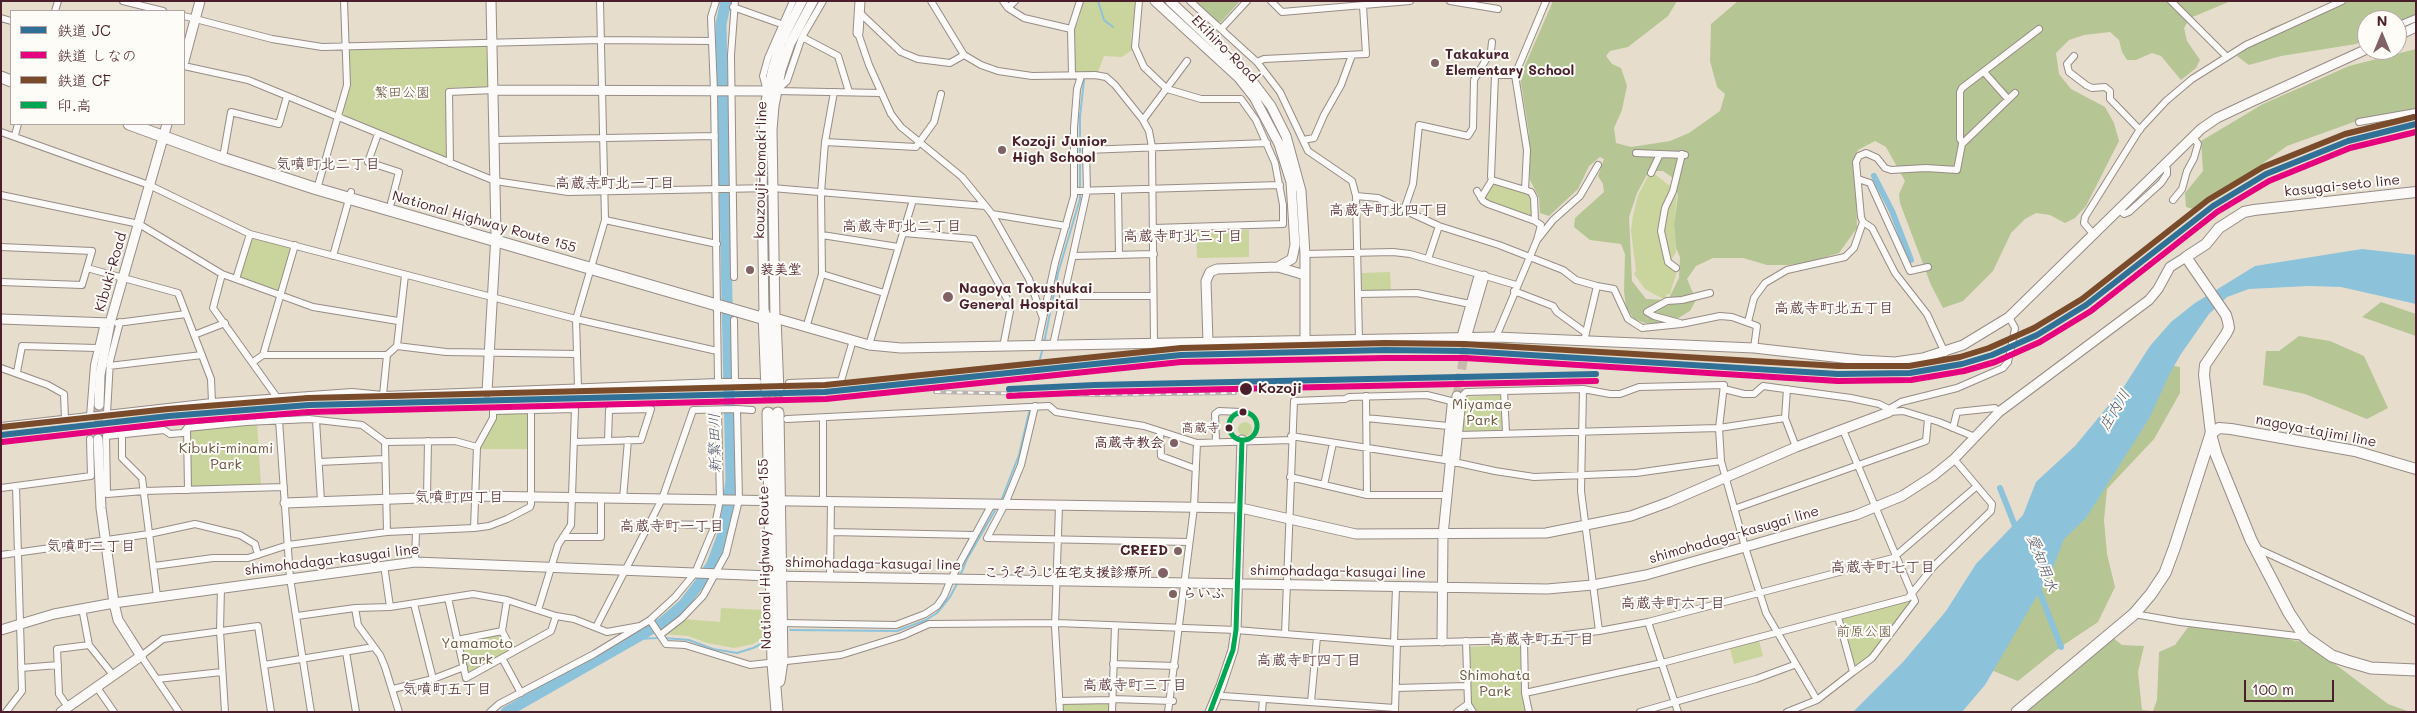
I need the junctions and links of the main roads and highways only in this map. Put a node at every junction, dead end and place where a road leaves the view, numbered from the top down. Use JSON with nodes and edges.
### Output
{"nodes":[{"id":1,"x":135,"y":125,"type":"edge"},
{"id":2,"x":151,"y":125,"type":"edge"},
{"id":3,"x":165,"y":130,"type":"edge"},
{"id":4,"x":318,"y":185,"type":"junction"},
{"id":5,"x":2416,"y":192,"type":"edge"},
{"id":6,"x":350,"y":195,"type":"junction"},
{"id":7,"x":496,"y":237,"type":"junction"},
{"id":8,"x":772,"y":391,"type":"tunnel mouth"},
{"id":9,"x":777,"y":415,"type":"tunnel mouth"},
{"id":10,"x":2211,"y":434,"type":"junction"},
{"id":11,"x":2416,"y":469,"type":"edge"},
{"id":12,"x":776,"y":576,"type":"junction"},
{"id":13,"x":777,"y":662,"type":"junction"},
{"id":14,"x":2416,"y":670,"type":"edge"},
{"id":15,"x":777,"y":712,"type":"edge"},
{"id":16,"x":2017,"y":712,"type":"edge"}],
"edges":[{"from":1,"to":3,"type":"highway","name":"National Highway Route 155"},
{"from":2,"to":3,"type":"highway","name":"National Highway Route 155"},
{"from":3,"to":4,"type":"highway","name":"National Highway Route 155"},
{"from":3,"to":4,"type":"highway","name":"National Highway Route 155"},
{"from":4,"to":6,"type":"highway","name":"National Highway Route 155"},
{"from":5,"to":10,"type":"main road","name":"kasugai-seto line"},
{"from":6,"to":7,"type":"highway","name":"National Highway Route 155"},
{"from":6,"to":7,"type":"highway","name":"National Highway Route 155"},
{"from":7,"to":8,"type":"highway","name":"National Highway Route 155"},
{"from":9,"to":12,"type":"highway","name":"National Highway Route 155"},
{"from":10,"to":11,"type":"main road","name":"nagoya-tajimi line"},
{"from":10,"to":14,"type":"highway"},
{"from":10,"to":16,"type":"highway"},
{"from":12,"to":13,"type":"highway","name":"National Highway Route 155"},
{"from":12,"to":13,"type":"highway","name":"National Highway Route 155"},
{"from":13,"to":15,"type":"highway","name":"National Highway Route 155"}]}
